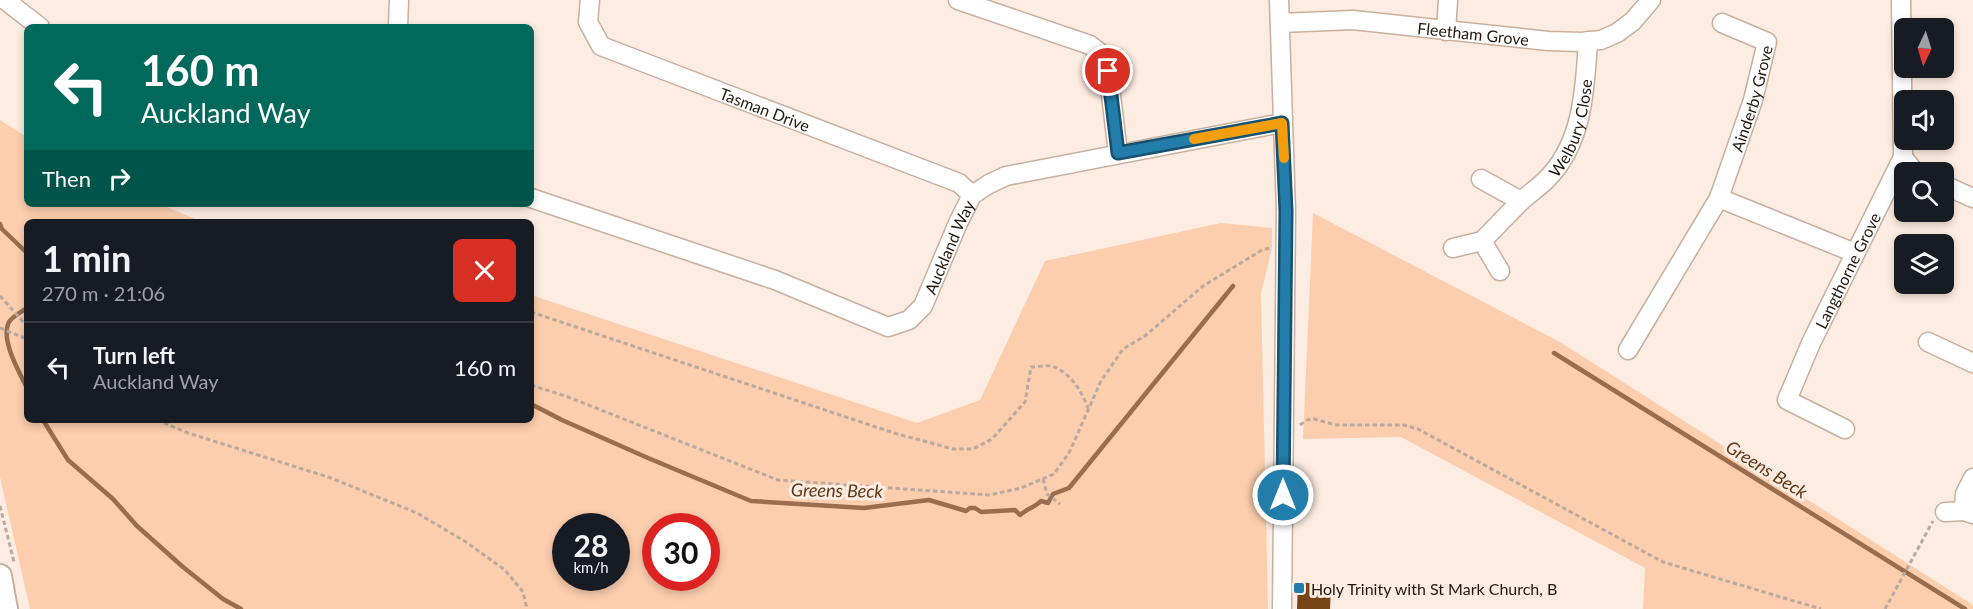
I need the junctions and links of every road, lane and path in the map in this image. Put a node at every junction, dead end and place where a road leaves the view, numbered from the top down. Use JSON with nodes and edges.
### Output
{"nodes":[{"id":1,"x":5,"y":0,"type":"edge"},
{"id":2,"x":399,"y":0,"type":"edge"},
{"id":3,"x":590,"y":0,"type":"edge"},
{"id":4,"x":958,"y":0,"type":"edge"},
{"id":5,"x":1279,"y":0,"type":"edge"},
{"id":6,"x":1448,"y":0,"type":"edge"},
{"id":7,"x":1651,"y":0,"type":"edge"},
{"id":8,"x":1902,"y":0,"type":"edge"},
{"id":9,"x":1280,"y":23,"type":"junction"},
{"id":10,"x":1722,"y":23,"type":"dead end"},
{"id":11,"x":36,"y":24,"type":"edge"},
{"id":12,"x":398,"y":24,"type":"edge"},
{"id":13,"x":1446,"y":31,"type":"junction"},
{"id":14,"x":1588,"y":41,"type":"junction"},
{"id":15,"x":1282,"y":123,"type":"junction"},
{"id":16,"x":1118,"y":153,"type":"junction"},
{"id":17,"x":1903,"y":157,"type":"junction"},
{"id":18,"x":1907,"y":162,"type":"edge"},
{"id":19,"x":1481,"y":179,"type":"dead end"},
{"id":20,"x":1954,"y":189,"type":"edge"},
{"id":21,"x":972,"y":195,"type":"junction"},
{"id":22,"x":1719,"y":198,"type":"junction"},
{"id":23,"x":1973,"y":198,"type":"edge"},
{"id":24,"x":534,"y":199,"type":"edge"},
{"id":25,"x":1521,"y":201,"type":"junction"},
{"id":26,"x":1482,"y":241,"type":"junction"},
{"id":27,"x":1272,"y":248,"type":"dead end"},
{"id":28,"x":1454,"y":248,"type":"dead end"},
{"id":29,"x":1855,"y":253,"type":"junction"},
{"id":30,"x":1500,"y":271,"type":"dead end"},
{"id":31,"x":0,"y":296,"type":"edge"},
{"id":32,"x":534,"y":313,"type":"edge"},
{"id":33,"x":24,"y":322,"type":"edge"},
{"id":34,"x":0,"y":329,"type":"edge"},
{"id":35,"x":24,"y":338,"type":"edge"},
{"id":36,"x":1928,"y":342,"type":"dead end"},
{"id":37,"x":1628,"y":350,"type":"dead end"},
{"id":38,"x":1971,"y":356,"type":"edge"},
{"id":39,"x":534,"y":386,"type":"edge"},
{"id":40,"x":1088,"y":408,"type":"junction"},
{"id":41,"x":165,"y":423,"type":"edge"},
{"id":42,"x":1296,"y":428,"type":"dead end"},
{"id":43,"x":1845,"y":429,"type":"dead end"},
{"id":44,"x":1043,"y":478,"type":"junction"},
{"id":45,"x":1973,"y":478,"type":"edge"},
{"id":46,"x":1060,"y":504,"type":"dead end"},
{"id":47,"x":0,"y":506,"type":"edge"},
{"id":48,"x":1945,"y":512,"type":"joint"},
{"id":49,"x":1968,"y":513,"type":"edge"},
{"id":50,"x":4,"y":578,"type":"edge"},
{"id":51,"x":6,"y":609,"type":"edge"},
{"id":52,"x":527,"y":609,"type":"edge"},
{"id":53,"x":1282,"y":609,"type":"edge"},
{"id":54,"x":1821,"y":609,"type":"edge"},
{"id":55,"x":1885,"y":609,"type":"edge"}],
"edges":[{"from":1,"to":11,"type":"street"},
{"from":2,"to":12,"type":"street"},
{"from":3,"to":21,"type":"street","name":"Tasman Drive"},
{"from":4,"to":16,"type":"street"},
{"from":5,"to":9,"type":"street"},
{"from":6,"to":13,"type":"street"},
{"from":7,"to":14,"type":"street","name":"Fleetham Grove"},
{"from":8,"to":17,"type":"street","name":"Langthorne Grove"},
{"from":9,"to":13,"type":"street","name":"Fleetham Grove"},
{"from":9,"to":15,"type":"street"},
{"from":10,"to":22,"type":"street","name":"Ainderby Grove"},
{"from":13,"to":14,"type":"street","name":"Fleetham Grove"},
{"from":14,"to":25,"type":"street","name":"Welbury Close"},
{"from":15,"to":16,"type":"street","name":"Auckland Way"},
{"from":15,"to":53,"type":"street"},
{"from":16,"to":21,"type":"street","name":"Auckland Way"},
{"from":17,"to":18,"type":"street"},
{"from":17,"to":29,"type":"street","name":"Langthorne Grove"},
{"from":19,"to":25,"type":"street"},
{"from":20,"to":23,"type":"street"},
{"from":21,"to":24,"type":"street","name":"Auckland Way"},
{"from":22,"to":29,"type":"street"},
{"from":22,"to":37,"type":"street","name":"Ainderby Grove"},
{"from":25,"to":26,"type":"street","name":"Welbury Close"},
{"from":26,"to":28,"type":"street"},
{"from":26,"to":30,"type":"street"},
{"from":27,"to":40,"type":"path"},
{"from":29,"to":43,"type":"street","name":"Langthorne Grove"},
{"from":31,"to":33,"type":"path"},
{"from":32,"to":40,"type":"path"},
{"from":34,"to":35,"type":"path"},
{"from":36,"to":38,"type":"street"},
{"from":39,"to":44,"type":"path"},
{"from":40,"to":44,"type":"path"},
{"from":41,"to":52,"type":"path"},
{"from":42,"to":54,"type":"path"},
{"from":44,"to":46,"type":"path"},
{"from":45,"to":49,"type":"street"},
{"from":47,"to":50,"type":"path"},
{"from":48,"to":49,"type":"street"},
{"from":48,"to":55,"type":"path"},
{"from":50,"to":51,"type":"street"}]}
